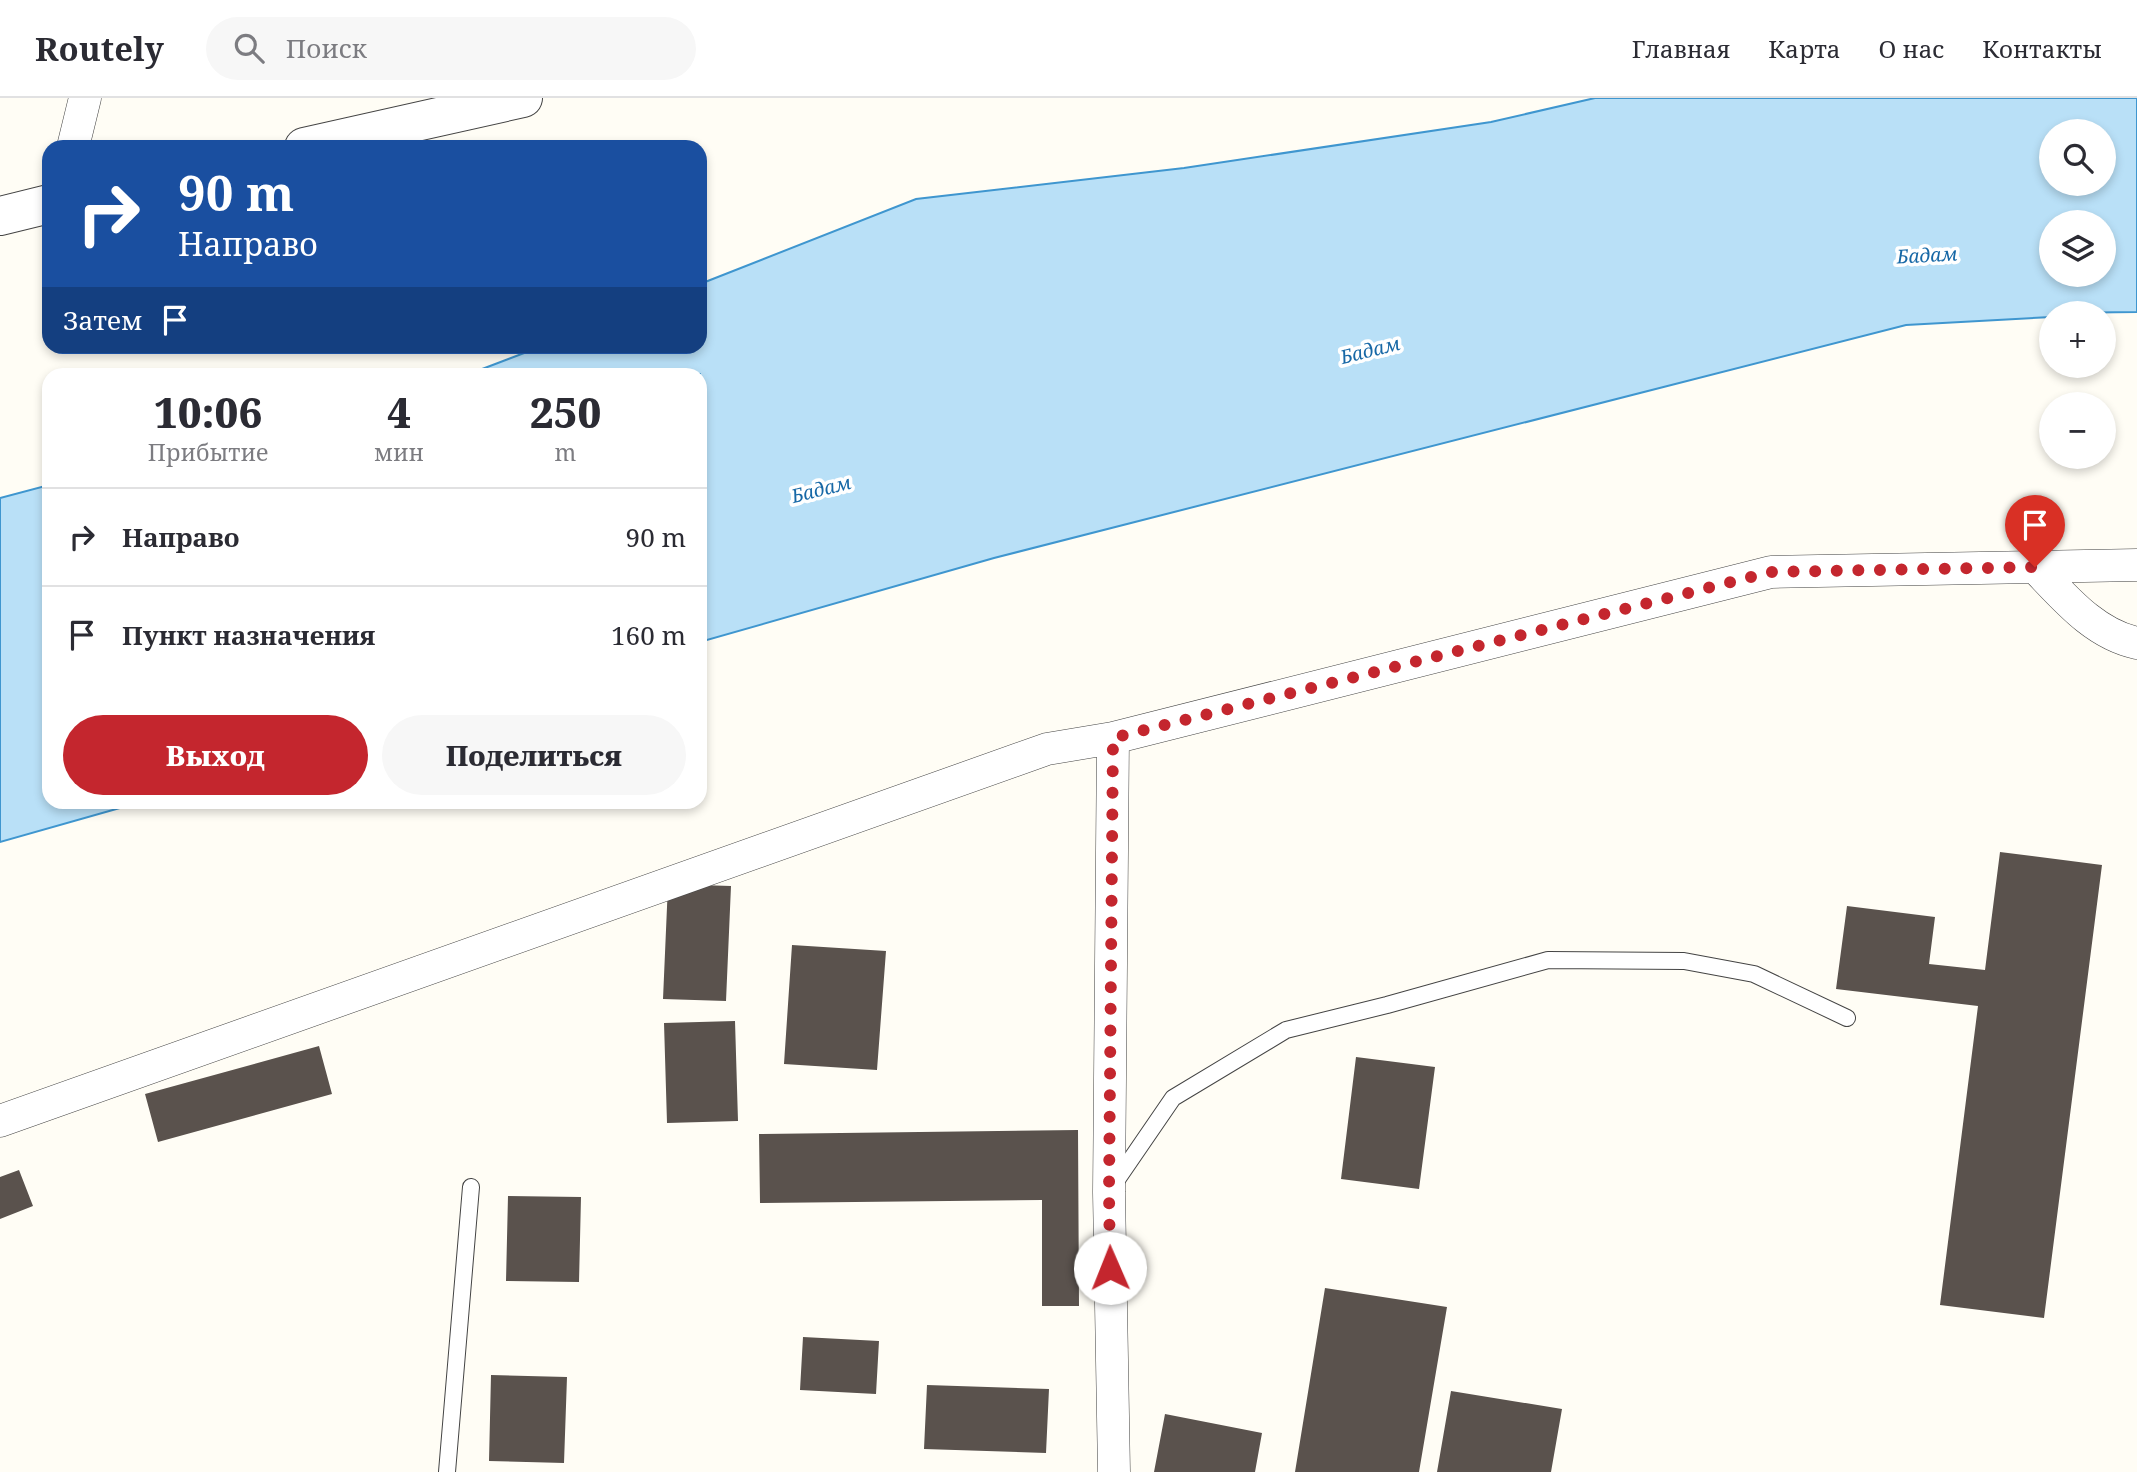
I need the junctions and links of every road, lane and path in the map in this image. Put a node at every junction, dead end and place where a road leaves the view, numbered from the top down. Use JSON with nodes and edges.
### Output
{"nodes":[{"id":1,"x":85,"y":98,"type":"edge"},
{"id":2,"x":523,"y":98,"type":"edge"},
{"id":3,"x":466,"y":105,"type":"edge"},
{"id":4,"x":75,"y":140,"type":"edge"},
{"id":5,"x":331,"y":140,"type":"edge"},
{"id":6,"x":42,"y":206,"type":"edge"},
{"id":7,"x":0,"y":216,"type":"edge"},
{"id":8,"x":2137,"y":565,"type":"edge"},
{"id":9,"x":2035,"y":567,"type":"junction"},
{"id":10,"x":2137,"y":643,"type":"edge"},
{"id":11,"x":1113,"y":738,"type":"junction"},
{"id":12,"x":1847,"y":1018,"type":"dead end"},
{"id":13,"x":0,"y":1121,"type":"edge"},
{"id":14,"x":471,"y":1187,"type":"dead end"},
{"id":15,"x":1109,"y":1192,"type":"junction"},
{"id":16,"x":447,"y":1472,"type":"edge"},
{"id":17,"x":1114,"y":1472,"type":"edge"}],
"edges":[{"from":1,"to":4,"type":"street"},
{"from":2,"to":3,"type":"street"},
{"from":3,"to":5,"type":"street"},
{"from":6,"to":7,"type":"street"},
{"from":8,"to":9,"type":"street"},
{"from":9,"to":10,"type":"street"},
{"from":9,"to":11,"type":"street"},
{"from":11,"to":13,"type":"street"},
{"from":11,"to":15,"type":"street"},
{"from":12,"to":15,"type":"lane"},
{"from":14,"to":16,"type":"lane"},
{"from":15,"to":17,"type":"street"}]}
